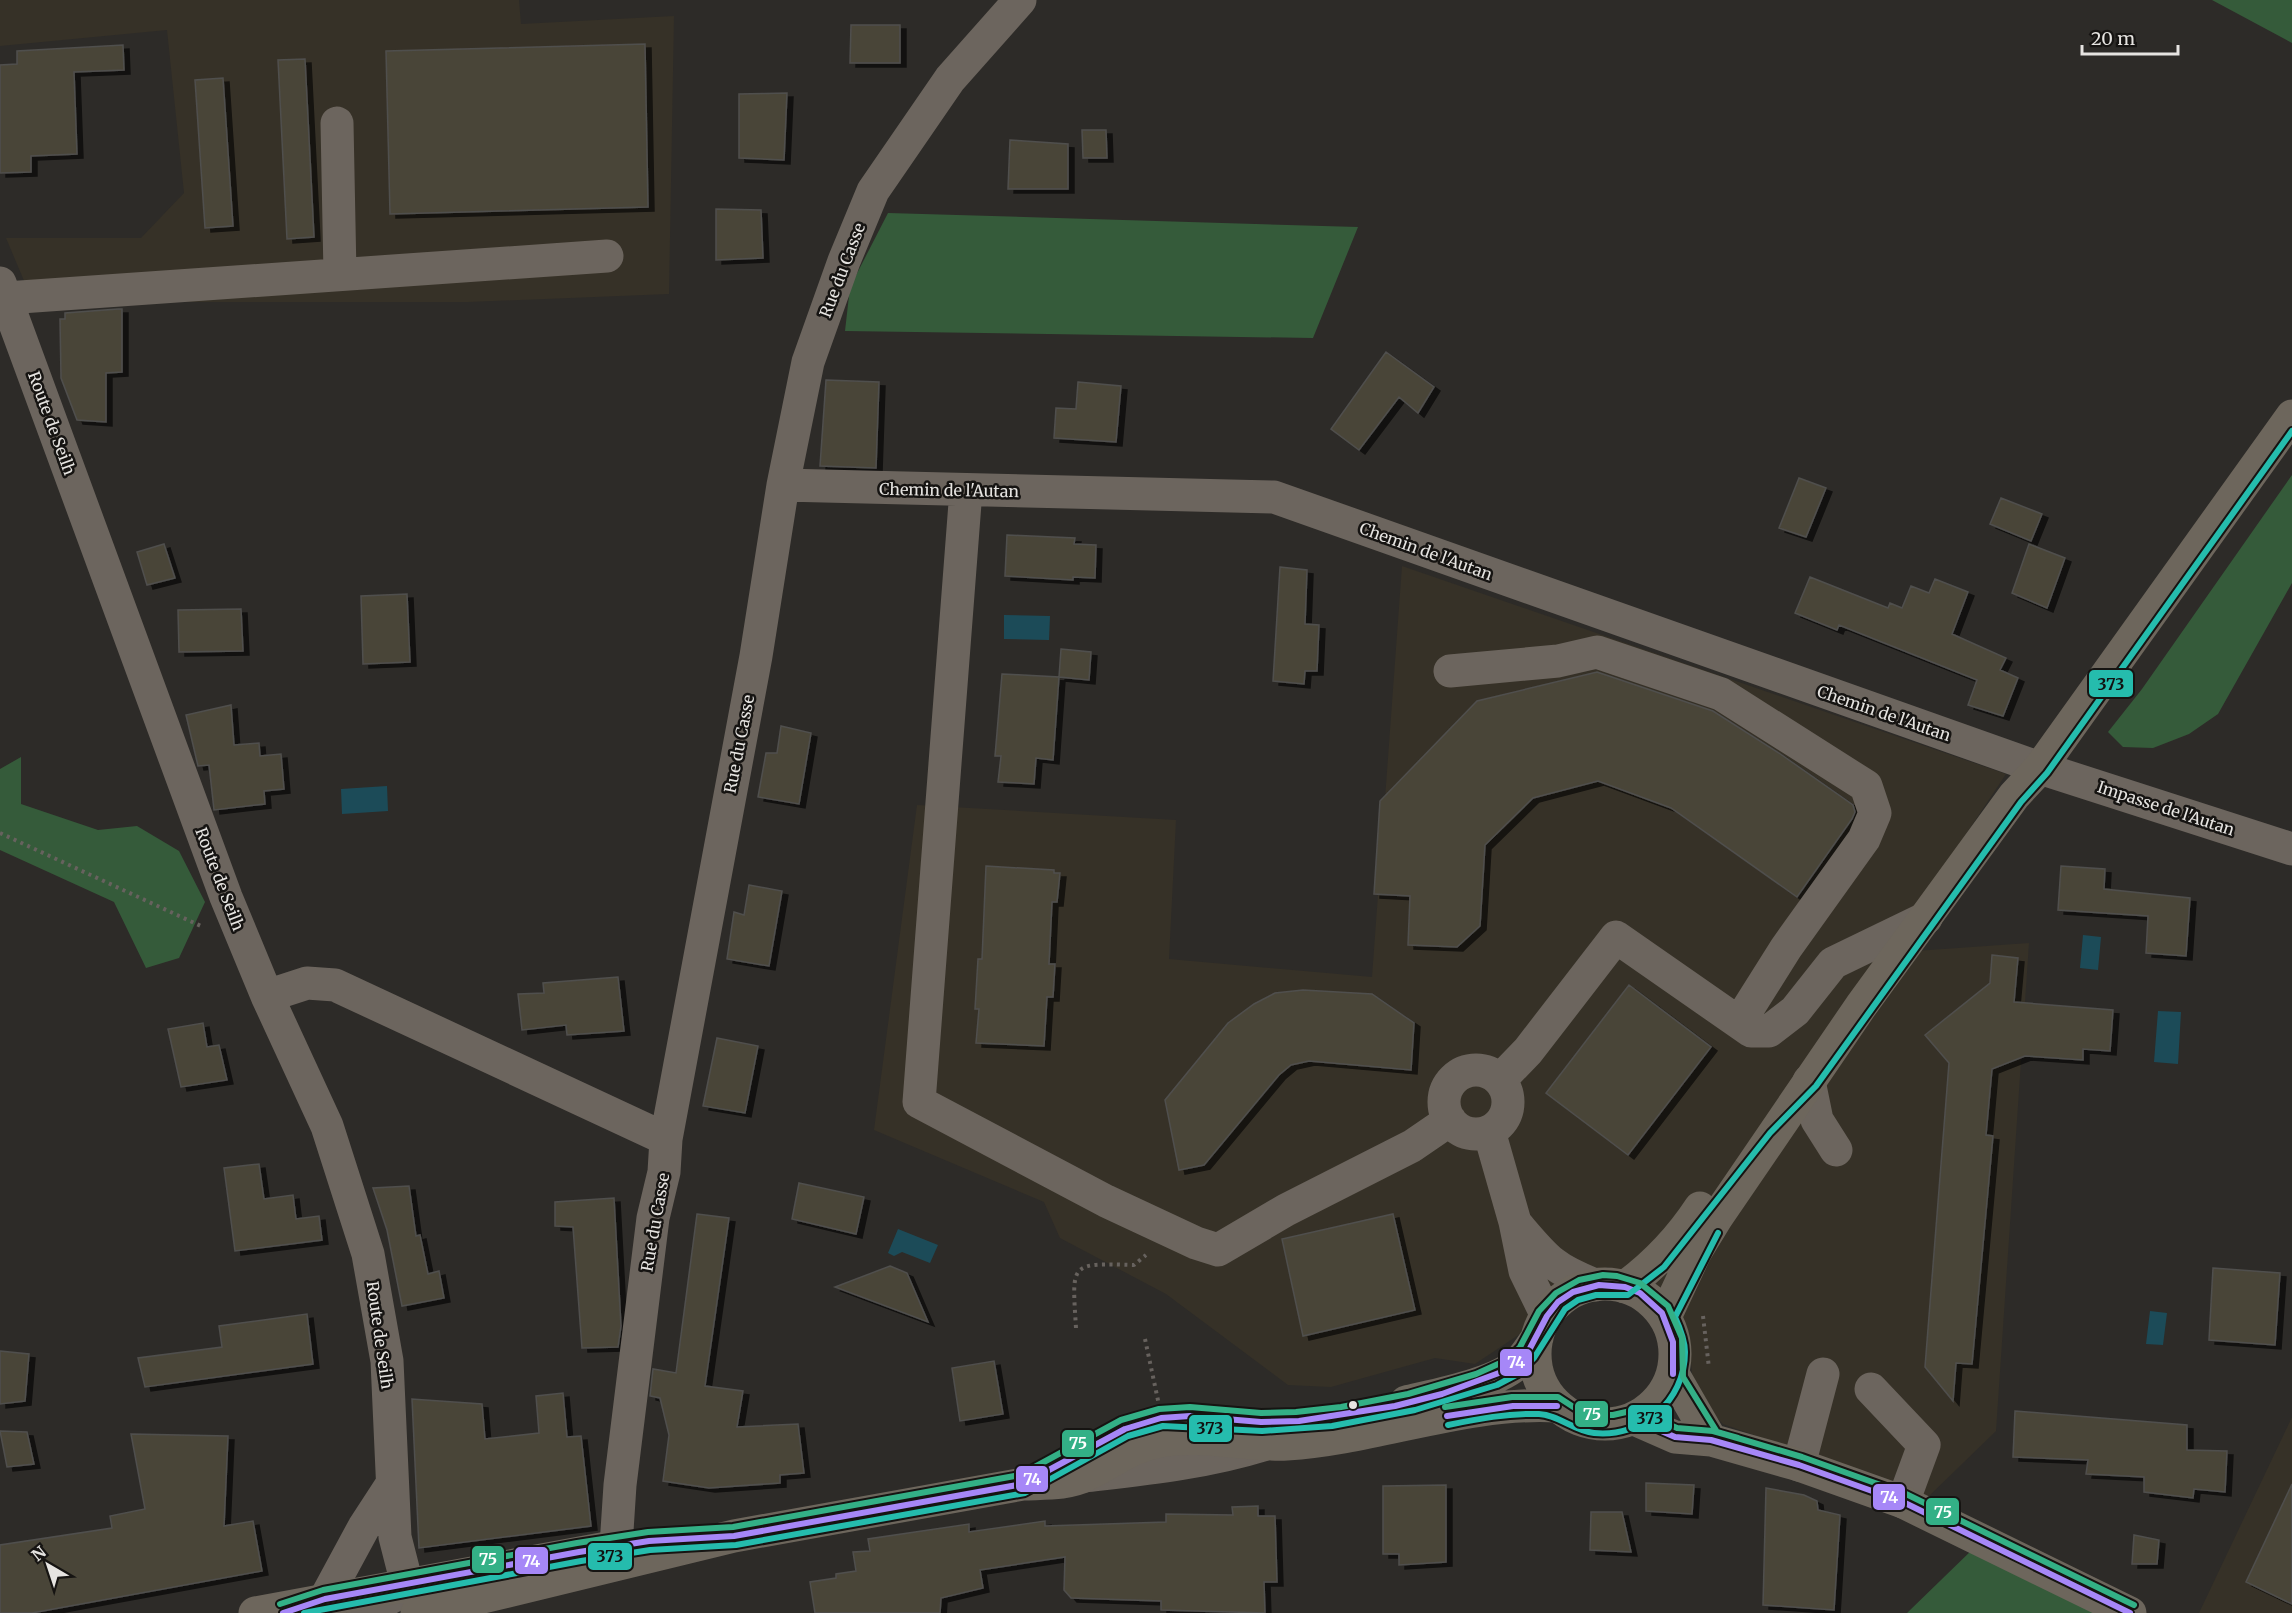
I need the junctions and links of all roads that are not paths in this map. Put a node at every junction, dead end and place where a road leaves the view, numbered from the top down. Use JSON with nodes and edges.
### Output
{"nodes":[{"id":1,"x":1020,"y":0,"type":"edge"},
{"id":2,"x":337,"y":123,"type":"dead end"},
{"id":3,"x":607,"y":256,"type":"dead end"},
{"id":4,"x":340,"y":274,"type":"junction"},
{"id":5,"x":3,"y":290,"type":"edge"},
{"id":6,"x":2292,"y":416,"type":"edge"},
{"id":7,"x":783,"y":486,"type":"junction"},
{"id":8,"x":966,"y":490,"type":"junction"},
{"id":9,"x":1450,"y":671,"type":"dead end"},
{"id":10,"x":2040,"y":768,"type":"junction"},
{"id":11,"x":2292,"y":849,"type":"edge"},
{"id":12,"x":1926,"y":918,"type":"junction"},
{"id":13,"x":267,"y":996,"type":"junction"},
{"id":14,"x":1740,"y":1021,"type":"junction"},
{"id":15,"x":1500,"y":1080,"type":"junction"},
{"id":16,"x":1809,"y":1081,"type":"junction"},
{"id":17,"x":1450,"y":1120,"type":"junction"},
{"id":18,"x":1489,"y":1131,"type":"junction"},
{"id":19,"x":666,"y":1140,"type":"junction"},
{"id":20,"x":1836,"y":1150,"type":"dead end"},
{"id":21,"x":1515,"y":1222,"type":"junction"},
{"id":22,"x":1610,"y":1286,"type":"junction"},
{"id":23,"x":1665,"y":1317,"type":"junction"},
{"id":24,"x":1542,"y":1327,"type":"junction"},
{"id":25,"x":1673,"y":1374,"type":"junction"},
{"id":26,"x":1823,"y":1374,"type":"dead end"},
{"id":27,"x":1872,"y":1389,"type":"dead end"},
{"id":28,"x":1557,"y":1406,"type":"junction"},
{"id":29,"x":1634,"y":1419,"type":"junction"},
{"id":30,"x":1705,"y":1428,"type":"junction"},
{"id":31,"x":1798,"y":1465,"type":"junction"},
{"id":32,"x":392,"y":1484,"type":"junction"},
{"id":33,"x":1023,"y":1484,"type":"junction"},
{"id":34,"x":1903,"y":1502,"type":"junction"},
{"id":35,"x":734,"y":1536,"type":"junction"},
{"id":36,"x":616,"y":1546,"type":"junction"},
{"id":37,"x":412,"y":1598,"type":"edge"},
{"id":38,"x":325,"y":1599,"type":"junction"},
{"id":39,"x":255,"y":1613,"type":"edge"},
{"id":40,"x":283,"y":1613,"type":"edge"},
{"id":41,"x":363,"y":1613,"type":"edge"},
{"id":42,"x":2130,"y":1613,"type":"edge"}],
"edges":[{"from":1,"to":7,"type":"street","name":"Rue du Casse"},
{"from":2,"to":4,"type":"street"},
{"from":3,"to":4,"type":"street"},
{"from":4,"to":5,"type":"street"},
{"from":5,"to":13,"type":"street","name":"Route de Seilh"},
{"from":6,"to":10,"type":"main road"},
{"from":7,"to":8,"type":"street","name":"Chemin de l'Autan"},
{"from":7,"to":19,"type":"street","name":"Rue du Casse"},
{"from":8,"to":10,"type":"street","name":"Chemin de l'Autan"},
{"from":8,"to":17,"type":"street"},
{"from":9,"to":14,"type":"street"},
{"from":10,"to":11,"type":"street","name":"Impasse de l'Autan"},
{"from":10,"to":12,"type":"main road"},
{"from":12,"to":14,"type":"street"},
{"from":12,"to":16,"type":"main road"},
{"from":13,"to":19,"type":"street"},
{"from":13,"to":32,"type":"street","name":"Route de Seilh"},
{"from":14,"to":15,"type":"street"},
{"from":15,"to":17,"type":"street"},
{"from":15,"to":18,"type":"street"},
{"from":16,"to":20,"type":"street"},
{"from":16,"to":22,"type":"main road"},
{"from":16,"to":23,"type":"main road"},
{"from":17,"to":18,"type":"street"},
{"from":18,"to":21,"type":"street"},
{"from":19,"to":36,"type":"street","name":"Rue du Casse"},
{"from":21,"to":22,"type":"street"},
{"from":21,"to":24,"type":"street"},
{"from":22,"to":23,"type":"main road"},
{"from":22,"to":24,"type":"main road"},
{"from":23,"to":25,"type":"main road"},
{"from":24,"to":28,"type":"main road"},
{"from":24,"to":33,"type":"main road"},
{"from":25,"to":29,"type":"main road"},
{"from":25,"to":30,"type":"main road"},
{"from":26,"to":31,"type":"street"},
{"from":27,"to":34,"type":"street"},
{"from":28,"to":29,"type":"main road"},
{"from":28,"to":33,"type":"main road"},
{"from":29,"to":30,"type":"main road"},
{"from":30,"to":31,"type":"main road"},
{"from":31,"to":34,"type":"main road"},
{"from":32,"to":37,"type":"street","name":"Route de Seilh"},
{"from":32,"to":38,"type":"street"},
{"from":33,"to":35,"type":"main road"},
{"from":34,"to":42,"type":"main road"},
{"from":35,"to":36,"type":"main road"},
{"from":35,"to":37,"type":"main road"},
{"from":36,"to":37,"type":"main road"},
{"from":37,"to":38,"type":"main road"},
{"from":37,"to":41,"type":"street"},
{"from":38,"to":39,"type":"main road"},
{"from":38,"to":40,"type":"street"}]}
